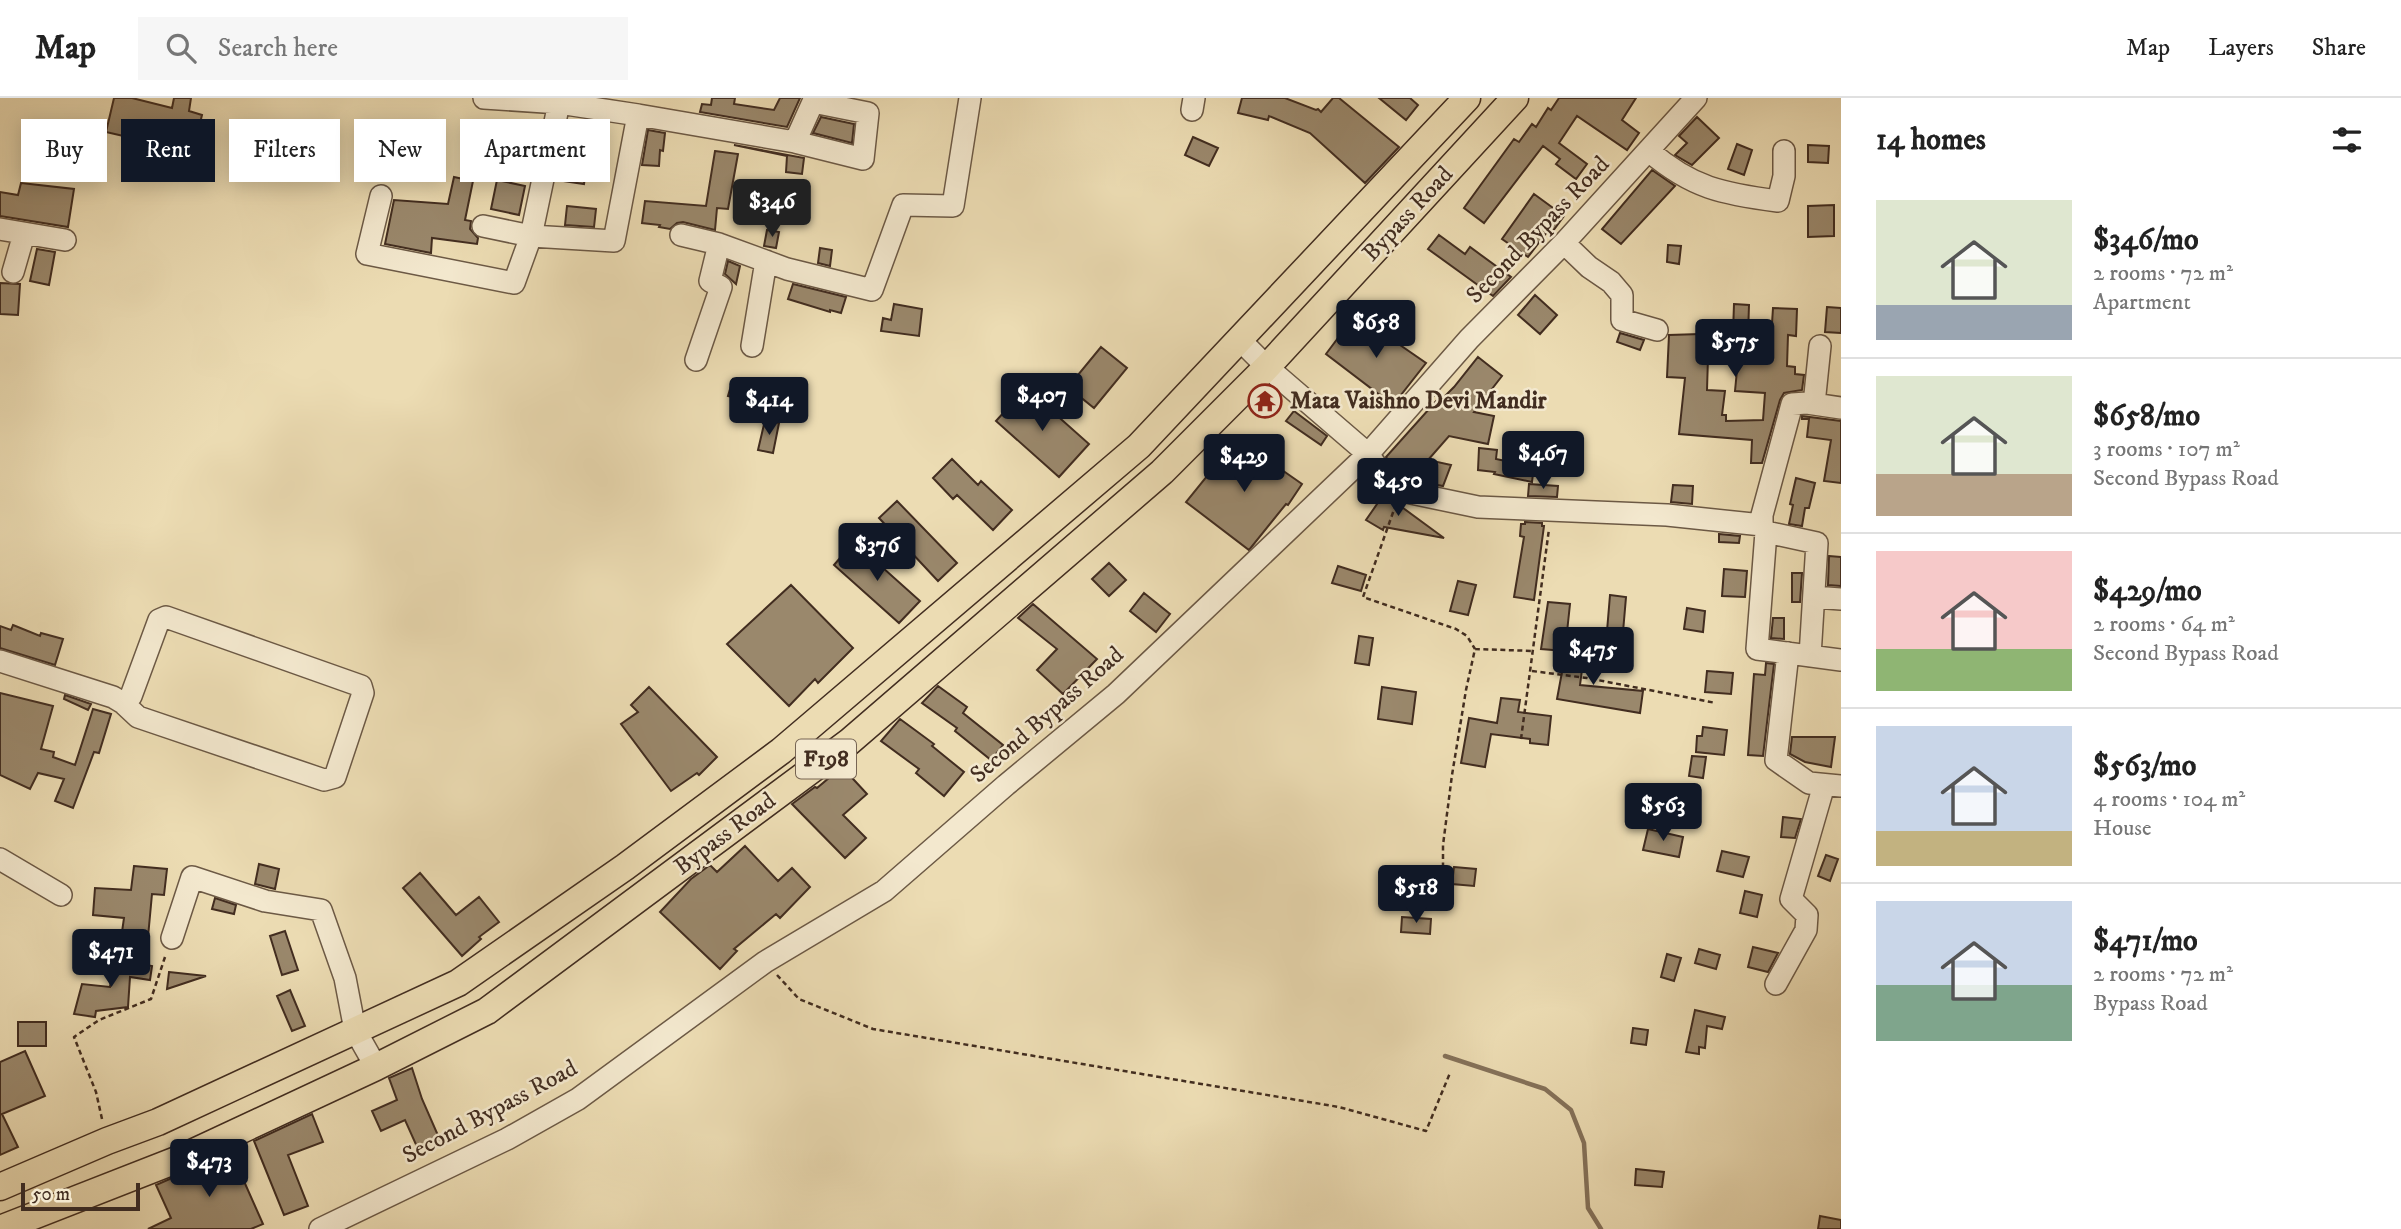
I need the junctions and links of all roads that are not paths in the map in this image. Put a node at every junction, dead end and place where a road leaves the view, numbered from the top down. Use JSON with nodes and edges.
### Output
{"nodes":[{"id":1,"x":484,"y":98,"type":"edge"},
{"id":2,"x":970,"y":98,"type":"edge"},
{"id":3,"x":1467,"y":98,"type":"edge"},
{"id":4,"x":1516,"y":98,"type":"edge"},
{"id":5,"x":1696,"y":98,"type":"edge"},
{"id":6,"x":559,"y":103,"type":"junction"},
{"id":7,"x":638,"y":115,"type":"junction"},
{"id":8,"x":795,"y":142,"type":"dead end"},
{"id":9,"x":1649,"y":151,"type":"junction"},
{"id":10,"x":1784,"y":151,"type":"dead end"},
{"id":11,"x":381,"y":196,"type":"dead end"},
{"id":12,"x":483,"y":226,"type":"dead end"},
{"id":13,"x":0,"y":229,"type":"edge"},
{"id":14,"x":24,"y":234,"type":"junction"},
{"id":15,"x":681,"y":235,"type":"dead end"},
{"id":16,"x":531,"y":236,"type":"junction"},
{"id":17,"x":65,"y":240,"type":"dead end"},
{"id":18,"x":1564,"y":243,"type":"junction"},
{"id":19,"x":719,"y":244,"type":"junction"},
{"id":20,"x":766,"y":261,"type":"junction"},
{"id":21,"x":13,"y":272,"type":"dead end"},
{"id":22,"x":1657,"y":330,"type":"dead end"},
{"id":23,"x":1240,"y":340,"type":"junction"},
{"id":24,"x":752,"y":346,"type":"dead end"},
{"id":25,"x":1820,"y":346,"type":"dead end"},
{"id":26,"x":696,"y":360,"type":"dead end"},
{"id":27,"x":1267,"y":367,"type":"junction"},
{"id":28,"x":1814,"y":404,"type":"junction"},
{"id":29,"x":1841,"y":408,"type":"edge"},
{"id":30,"x":1139,"y":446,"type":"junction"},
{"id":31,"x":1368,"y":454,"type":"junction"},
{"id":32,"x":1162,"y":472,"type":"junction"},
{"id":33,"x":1764,"y":529,"type":"junction"},
{"id":34,"x":1814,"y":597,"type":"junction"},
{"id":35,"x":1841,"y":599,"type":"edge"},
{"id":36,"x":1788,"y":653,"type":"junction"},
{"id":37,"x":1810,"y":656,"type":"junction"},
{"id":38,"x":1841,"y":660,"type":"edge"},
{"id":39,"x":0,"y":662,"type":"edge"},
{"id":40,"x":123,"y":703,"type":"junction"},
{"id":41,"x":822,"y":715,"type":"junction"},
{"id":42,"x":849,"y":743,"type":"junction"},
{"id":43,"x":1833,"y":785,"type":"edge"},
{"id":44,"x":0,"y":859,"type":"edge"},
{"id":45,"x":61,"y":895,"type":"dead end"},
{"id":46,"x":172,"y":937,"type":"road end"},
{"id":47,"x":1776,"y":984,"type":"dead end"},
{"id":48,"x":355,"y":1030,"type":"junction"},
{"id":49,"x":376,"y":1067,"type":"junction"},
{"id":50,"x":0,"y":1187,"type":"edge"},
{"id":51,"x":0,"y":1229,"type":"edge"},
{"id":52,"x":320,"y":1229,"type":"edge"}],
"edges":[{"from":1,"to":6,"type":"street"},
{"from":2,"to":20,"type":"street"},
{"from":3,"to":23,"type":"main road","name":"Bypass Road","number":"F198"},
{"from":4,"to":27,"type":"main road","name":"Bypass Road","number":"F198"},
{"from":5,"to":9,"type":"street","name":"Second Bypass Road"},
{"from":6,"to":7,"type":"street"},
{"from":6,"to":16,"type":"street"},
{"from":7,"to":8,"type":"street"},
{"from":7,"to":16,"type":"street"},
{"from":9,"to":10,"type":"street"},
{"from":9,"to":18,"type":"street","name":"Second Bypass Road"},
{"from":11,"to":16,"type":"street"},
{"from":12,"to":16,"type":"street"},
{"from":13,"to":14,"type":"street"},
{"from":14,"to":17,"type":"street"},
{"from":14,"to":21,"type":"street"},
{"from":15,"to":19,"type":"street"},
{"from":18,"to":22,"type":"street"},
{"from":18,"to":31,"type":"street","name":"Second Bypass Road"},
{"from":19,"to":20,"type":"street"},
{"from":19,"to":26,"type":"street"},
{"from":20,"to":24,"type":"street"},
{"from":23,"to":27,"type":"street"},
{"from":23,"to":30,"type":"main road","name":"Bypass Road","number":"F198"},
{"from":25,"to":28,"type":"street"},
{"from":27,"to":31,"type":"street"},
{"from":27,"to":32,"type":"main road","name":"Bypass Road","number":"F198"},
{"from":28,"to":29,"type":"street"},
{"from":28,"to":33,"type":"street"},
{"from":30,"to":32,"type":"main road"},
{"from":30,"to":41,"type":"main road","name":"Bypass Road","number":"F198"},
{"from":31,"to":33,"type":"street"},
{"from":31,"to":52,"type":"street","name":"Second Bypass Road"},
{"from":32,"to":42,"type":"main road","name":"Bypass Road","number":"F198"},
{"from":33,"to":34,"type":"street"},
{"from":33,"to":36,"type":"street"},
{"from":34,"to":35,"type":"street"},
{"from":34,"to":37,"type":"street"},
{"from":36,"to":37,"type":"street"},
{"from":36,"to":43,"type":"street"},
{"from":37,"to":38,"type":"street"},
{"from":39,"to":40,"type":"street"},
{"from":40,"to":40,"type":"street"},
{"from":41,"to":42,"type":"main road"},
{"from":41,"to":48,"type":"main road","name":"Bypass Road","number":"F198"},
{"from":42,"to":49,"type":"main road","name":"Bypass Road","number":"F198"},
{"from":43,"to":47,"type":"street"},
{"from":44,"to":45,"type":"street"},
{"from":46,"to":48,"type":"street"},
{"from":48,"to":49,"type":"street"},
{"from":48,"to":50,"type":"main road","name":"Bypass Road","number":"F198"},
{"from":49,"to":51,"type":"main road","name":"Bypass Road","number":"F198"}]}
